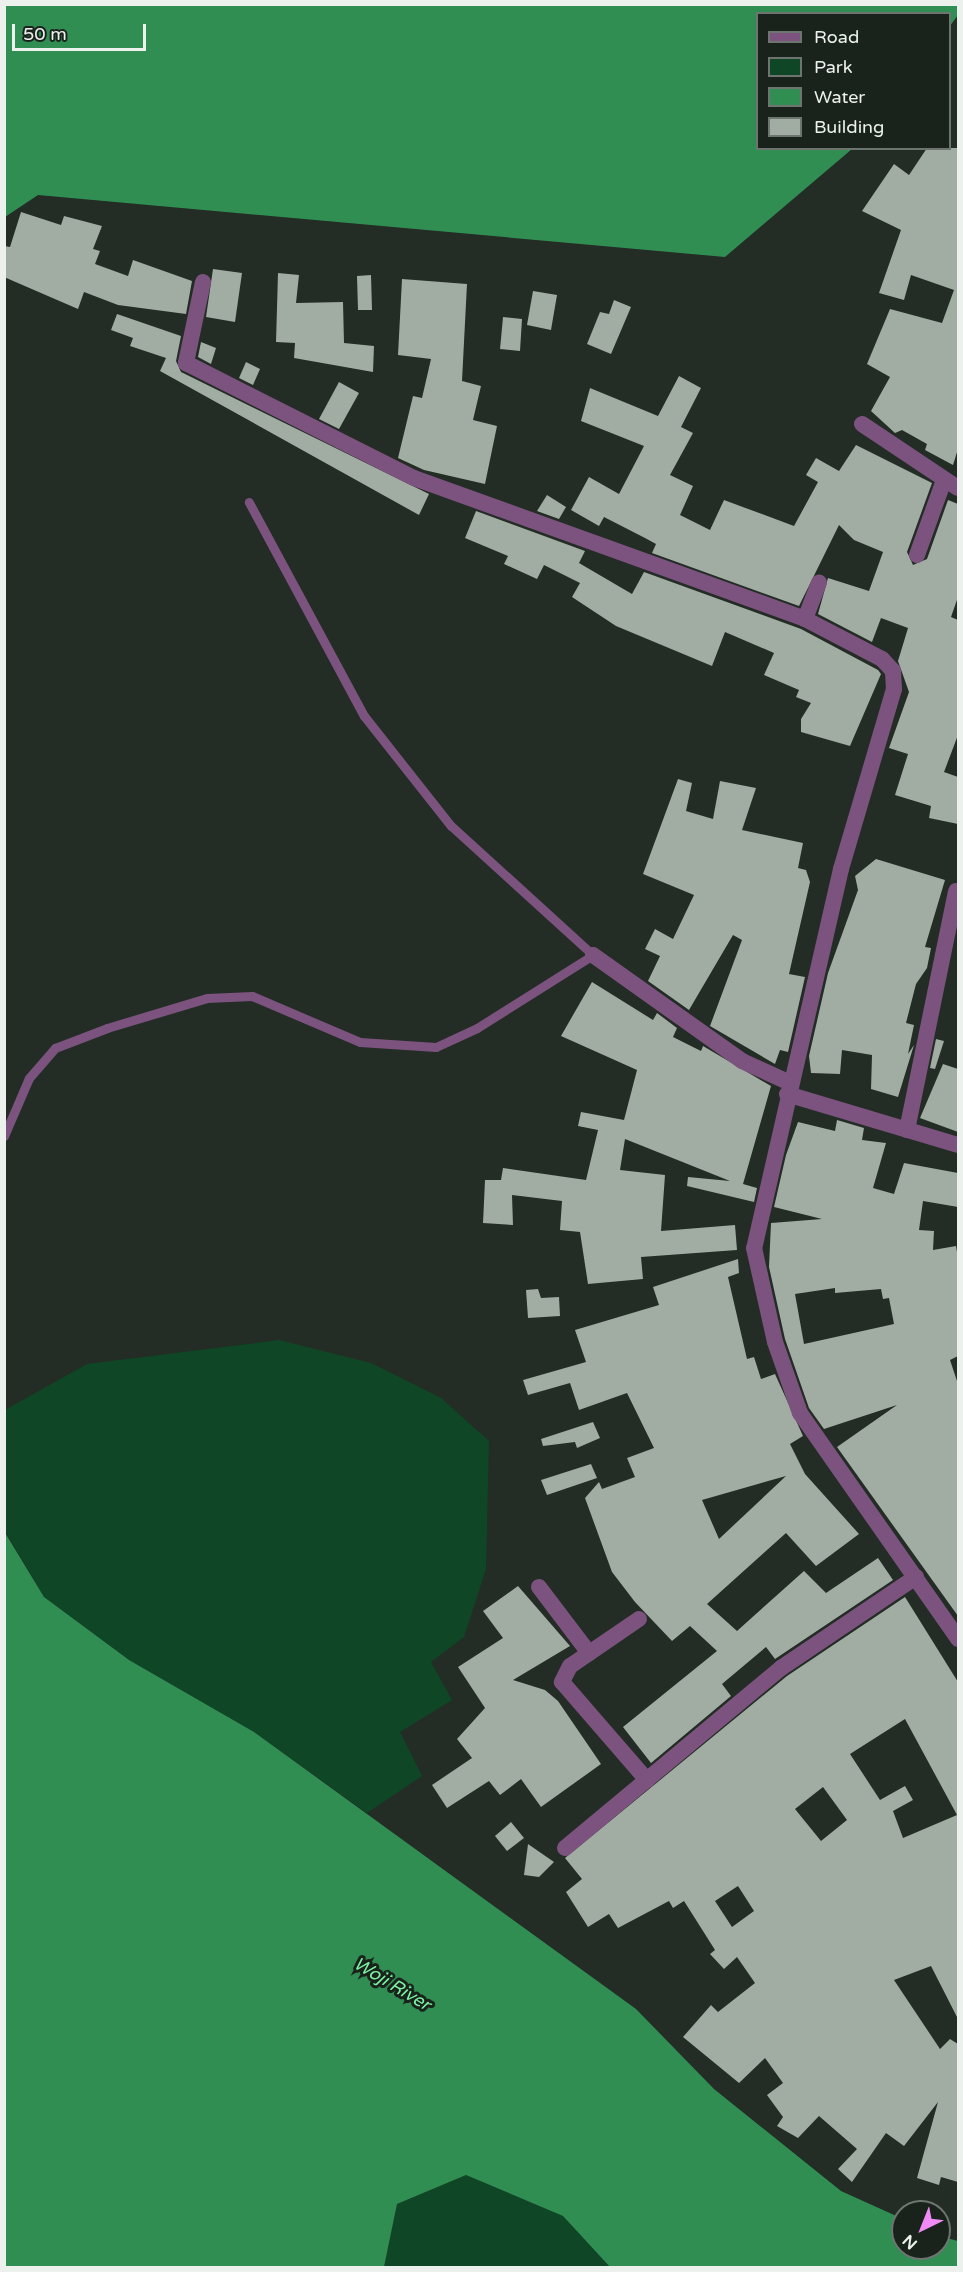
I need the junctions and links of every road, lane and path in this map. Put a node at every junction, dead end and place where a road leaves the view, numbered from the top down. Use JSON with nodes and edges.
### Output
{"nodes":[{"id":1,"x":203,"y":282,"type":"dead end"},
{"id":2,"x":862,"y":424,"type":"dead end"},
{"id":3,"x":951,"y":484,"type":"edge"},
{"id":4,"x":249,"y":502,"type":"dead end"},
{"id":5,"x":917,"y":555,"type":"dead end"},
{"id":6,"x":819,"y":584,"type":"dead end"},
{"id":7,"x":805,"y":619,"type":"junction"},
{"id":8,"x":956,"y":891,"type":"dead end"},
{"id":9,"x":593,"y":955,"type":"junction"},
{"id":10,"x":788,"y":1089,"type":"junction"},
{"id":11,"x":907,"y":1130,"type":"junction"},
{"id":12,"x":4,"y":1136,"type":"edge"},
{"id":13,"x":958,"y":1145,"type":"edge"},
{"id":14,"x":915,"y":1576,"type":"junction"},
{"id":15,"x":539,"y":1587,"type":"dead end"},
{"id":16,"x":639,"y":1619,"type":"dead end"},
{"id":17,"x":958,"y":1639,"type":"edge"},
{"id":18,"x":589,"y":1653,"type":"junction"},
{"id":19,"x":647,"y":1780,"type":"junction"},
{"id":20,"x":565,"y":1848,"type":"dead end"}],
"edges":[{"from":1,"to":7,"type":"street"},
{"from":2,"to":3,"type":"street"},
{"from":3,"to":5,"type":"street"},
{"from":4,"to":9,"type":"lane"},
{"from":6,"to":7,"type":"street"},
{"from":7,"to":10,"type":"street"},
{"from":8,"to":11,"type":"street"},
{"from":9,"to":10,"type":"street"},
{"from":9,"to":12,"type":"lane"},
{"from":10,"to":11,"type":"street"},
{"from":10,"to":14,"type":"street"},
{"from":11,"to":13,"type":"street"},
{"from":14,"to":17,"type":"street"},
{"from":14,"to":19,"type":"street"},
{"from":15,"to":18,"type":"street"},
{"from":16,"to":18,"type":"street"},
{"from":18,"to":19,"type":"street"},
{"from":19,"to":20,"type":"street"}]}
